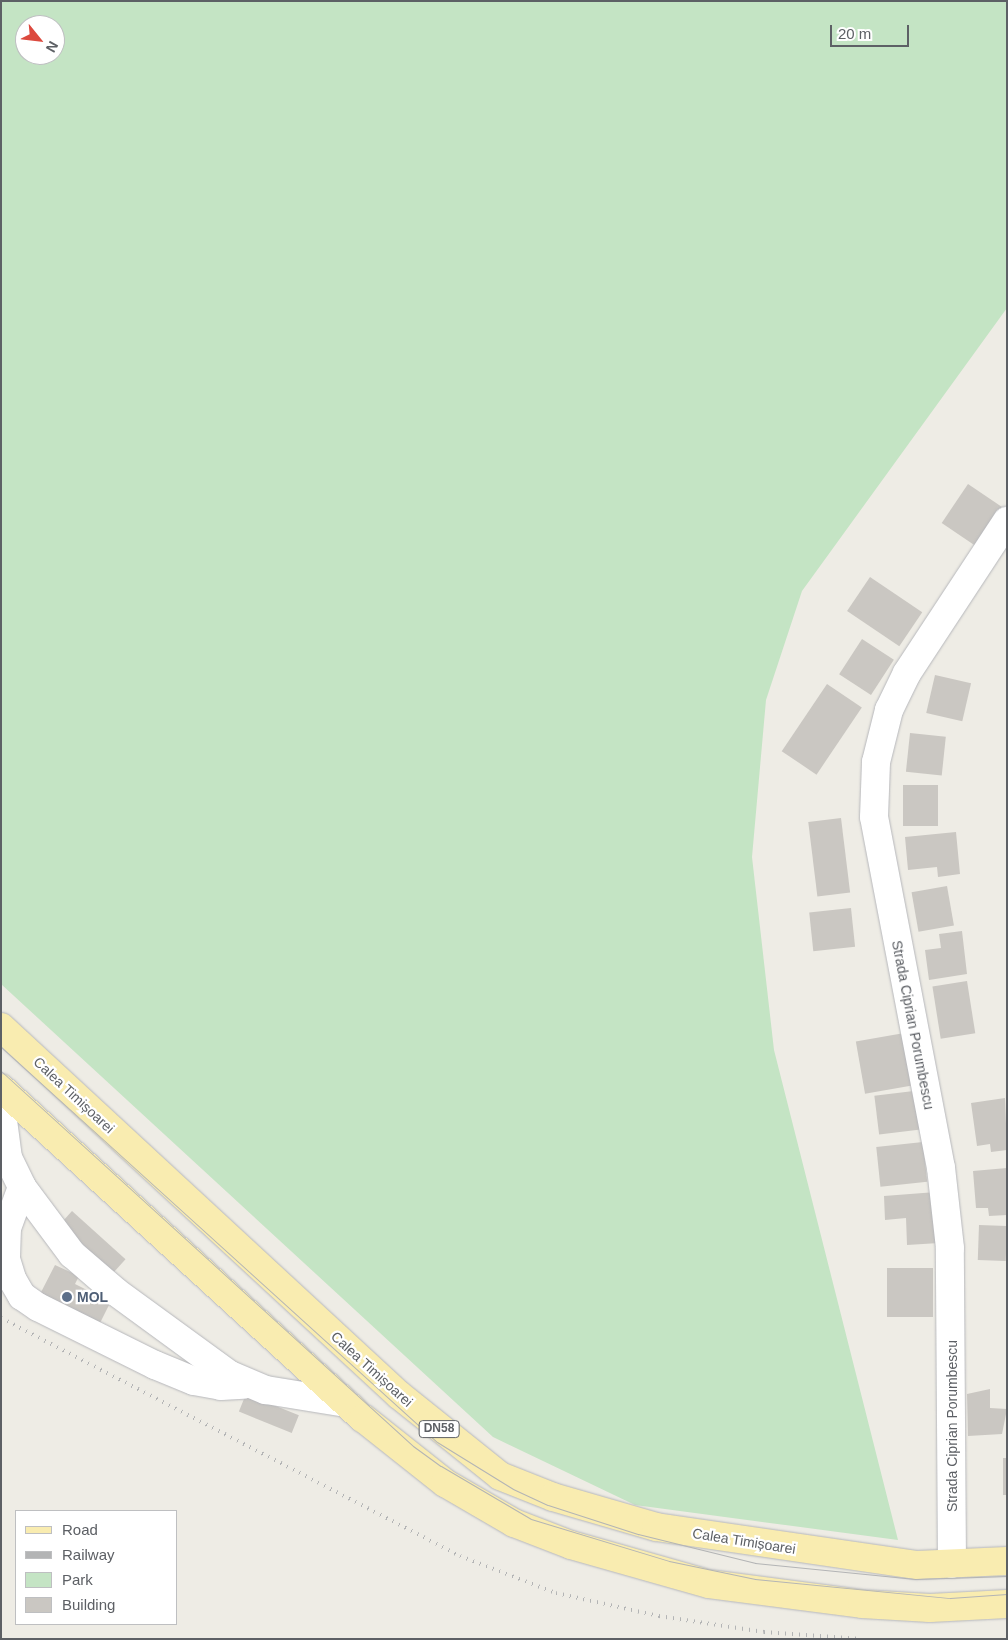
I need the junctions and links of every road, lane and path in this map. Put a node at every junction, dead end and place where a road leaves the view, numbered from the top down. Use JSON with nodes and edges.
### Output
{"nodes":[{"id":1,"x":1007,"y":522,"type":"edge"},
{"id":2,"x":1,"y":1027,"type":"edge"},
{"id":3,"x":1,"y":1088,"type":"edge"},
{"id":4,"x":1,"y":1105,"type":"edge"},
{"id":5,"x":22,"y":1187,"type":"junction"},
{"id":6,"x":250,"y":1385,"type":"junction"},
{"id":7,"x":346,"y":1403,"type":"junction"},
{"id":8,"x":1007,"y":1561,"type":"edge"},
{"id":9,"x":952,"y":1564,"type":"junction"},
{"id":10,"x":1007,"y":1604,"type":"edge"}],
"edges":[{"from":1,"to":9,"type":"street","name":"Strada Ciprian Porumbescu"},
{"from":2,"to":9,"type":"main road","name":"Calea Timișoarei","number":"DN58"},
{"from":3,"to":7,"type":"main road","number":"DN58"},
{"from":4,"to":5,"type":"street"},
{"from":5,"to":6,"type":"street"},
{"from":5,"to":6,"type":"street"},
{"from":6,"to":7,"type":"street"},
{"from":7,"to":10,"type":"main road","number":"DN58"},
{"from":8,"to":9,"type":"main road","name":"Calea Timișoarei","number":"DN58"}]}
